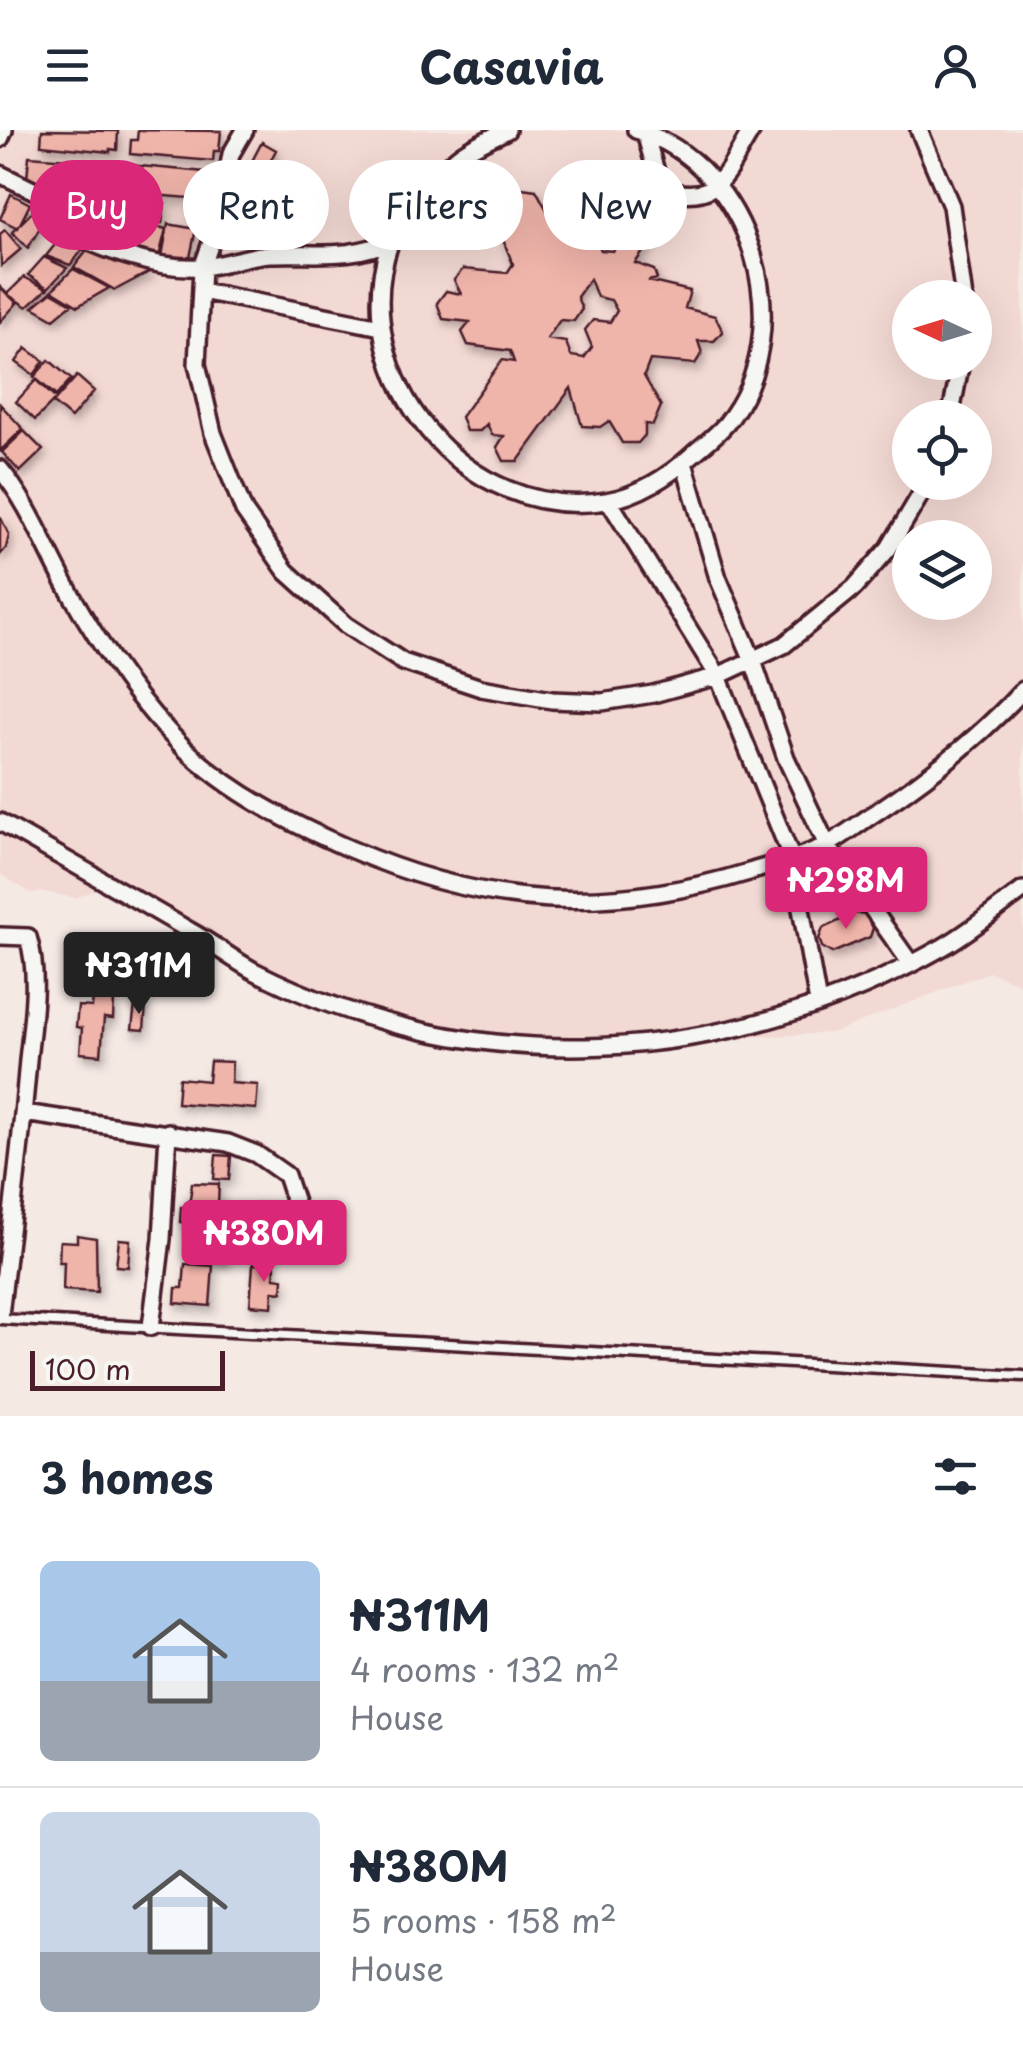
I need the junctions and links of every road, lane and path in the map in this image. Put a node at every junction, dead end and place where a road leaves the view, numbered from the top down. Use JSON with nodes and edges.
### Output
{"nodes":[{"id":1,"x":4,"y":130,"type":"edge"},
{"id":2,"x":245,"y":130,"type":"edge"},
{"id":3,"x":506,"y":130,"type":"edge"},
{"id":4,"x":752,"y":130,"type":"edge"},
{"id":5,"x":919,"y":130,"type":"edge"},
{"id":6,"x":643,"y":131,"type":"edge"},
{"id":7,"x":0,"y":139,"type":"edge"},
{"id":8,"x":454,"y":160,"type":"edge"},
{"id":9,"x":0,"y":174,"type":"edge"},
{"id":10,"x":717,"y":185,"type":"junction"},
{"id":11,"x":371,"y":250,"type":"edge"},
{"id":12,"x":388,"y":250,"type":"edge"},
{"id":13,"x":202,"y":268,"type":"junction"},
{"id":14,"x":961,"y":280,"type":"edge"},
{"id":15,"x":202,"y":291,"type":"junction"},
{"id":16,"x":381,"y":327,"type":"junction"},
{"id":17,"x":684,"y":462,"type":"junction"},
{"id":18,"x":0,"y":469,"type":"edge"},
{"id":19,"x":917,"y":500,"type":"edge"},
{"id":20,"x":608,"y":501,"type":"junction"},
{"id":21,"x":752,"y":658,"type":"junction"},
{"id":22,"x":718,"y":676,"type":"junction"},
{"id":23,"x":1023,"y":690,"type":"edge"},
{"id":24,"x":0,"y":822,"type":"edge"},
{"id":25,"x":827,"y":845,"type":"junction"},
{"id":26,"x":792,"y":858,"type":"junction"},
{"id":27,"x":1023,"y":890,"type":"edge"},
{"id":28,"x":0,"y":936,"type":"edge"},
{"id":29,"x":911,"y":964,"type":"junction"},
{"id":30,"x":818,"y":1003,"type":"junction"},
{"id":31,"x":24,"y":1113,"type":"junction"},
{"id":32,"x":168,"y":1132,"type":"junction"},
{"id":33,"x":299,"y":1216,"type":"dead end"},
{"id":34,"x":0,"y":1317,"type":"edge"},
{"id":35,"x":151,"y":1327,"type":"junction"},
{"id":36,"x":1023,"y":1376,"type":"edge"}],
"edges":[{"from":1,"to":7,"type":"street"},
{"from":2,"to":13,"type":"street"},
{"from":3,"to":8,"type":"street"},
{"from":4,"to":10,"type":"street"},
{"from":5,"to":14,"type":"street"},
{"from":6,"to":10,"type":"street"},
{"from":6,"to":10,"type":"street"},
{"from":9,"to":13,"type":"street"},
{"from":10,"to":17,"type":"street"},
{"from":11,"to":13,"type":"street"},
{"from":12,"to":16,"type":"street"},
{"from":13,"to":15,"type":"street"},
{"from":15,"to":16,"type":"street"},
{"from":15,"to":22,"type":"street"},
{"from":16,"to":20,"type":"street"},
{"from":17,"to":20,"type":"street"},
{"from":17,"to":21,"type":"street"},
{"from":18,"to":26,"type":"street"},
{"from":19,"to":21,"type":"street"},
{"from":20,"to":22,"type":"street"},
{"from":21,"to":22,"type":"street"},
{"from":21,"to":25,"type":"street"},
{"from":22,"to":26,"type":"street"},
{"from":23,"to":25,"type":"street"},
{"from":24,"to":30,"type":"street"},
{"from":25,"to":26,"type":"street"},
{"from":25,"to":29,"type":"street"},
{"from":26,"to":30,"type":"street"},
{"from":27,"to":29,"type":"street"},
{"from":28,"to":31,"type":"street"},
{"from":29,"to":30,"type":"street"},
{"from":31,"to":32,"type":"street"},
{"from":31,"to":34,"type":"street"},
{"from":32,"to":33,"type":"street"},
{"from":32,"to":35,"type":"street"},
{"from":34,"to":35,"type":"lane"},
{"from":35,"to":36,"type":"lane"}]}
